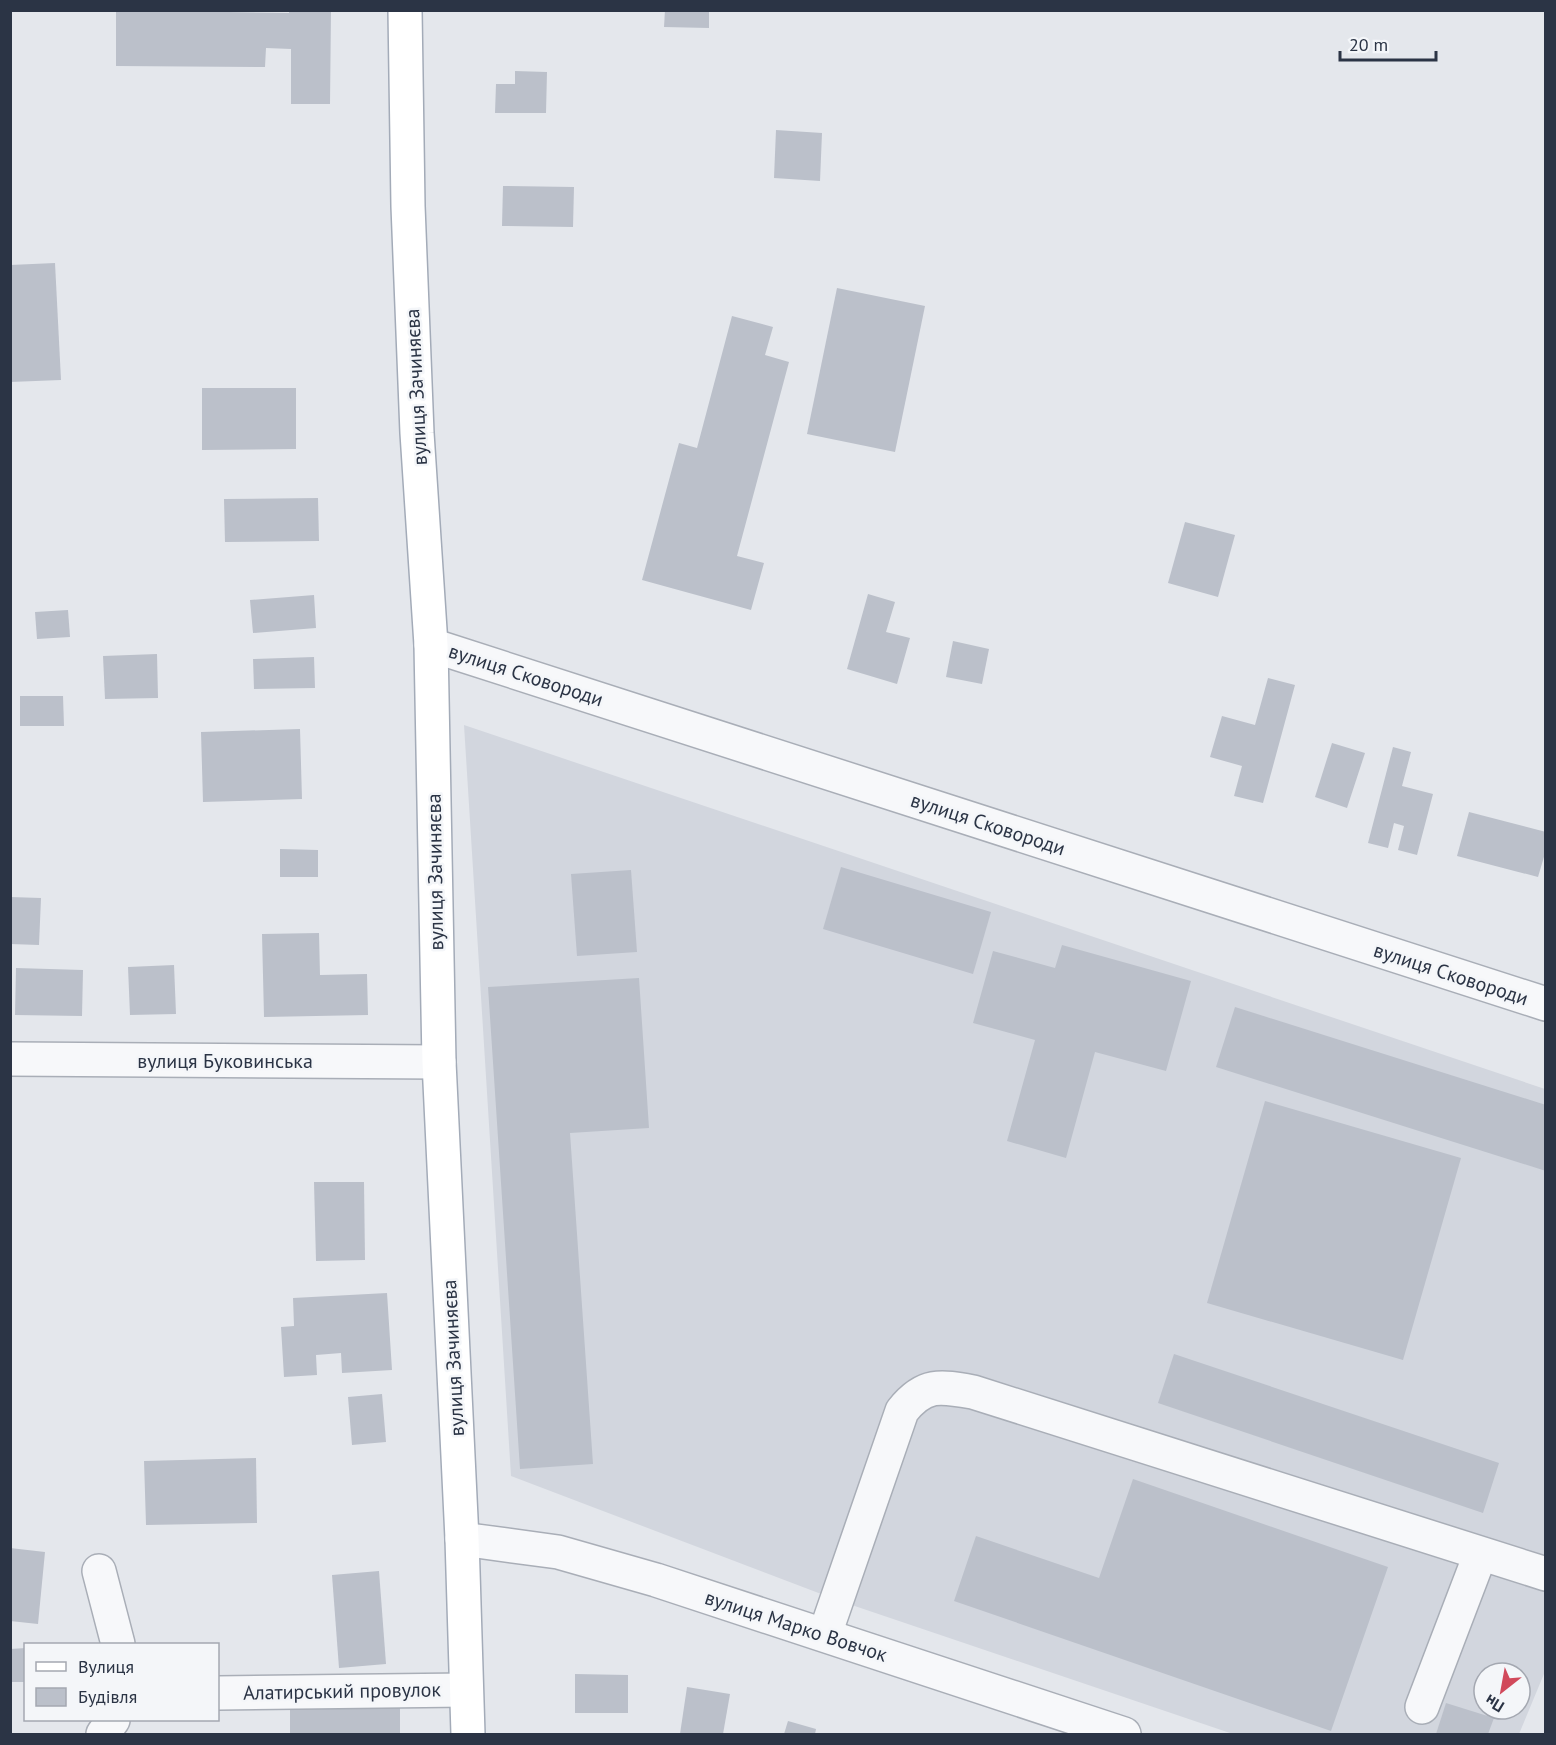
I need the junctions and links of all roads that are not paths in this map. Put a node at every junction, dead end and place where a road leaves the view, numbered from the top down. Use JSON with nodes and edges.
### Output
{"nodes":[{"id":1,"x":405,"y":10,"type":"edge"},
{"id":2,"x":431,"y":645,"type":"junction"},
{"id":3,"x":1545,"y":1004,"type":"edge"},
{"id":4,"x":10,"y":1059,"type":"edge"},
{"id":5,"x":439,"y":1062,"type":"junction"},
{"id":6,"x":462,"y":1539,"type":"junction"},
{"id":7,"x":1480,"y":1555,"type":"junction"},
{"id":8,"x":99,"y":1571,"type":"dead end"},
{"id":9,"x":1545,"y":1574,"type":"edge"},
{"id":10,"x":825,"y":1634,"type":"junction"},
{"id":11,"x":118,"y":1643,"type":"edge"},
{"id":12,"x":466,"y":1690,"type":"junction"},
{"id":13,"x":219,"y":1693,"type":"edge"},
{"id":14,"x":1422,"y":1707,"type":"dead end"},
{"id":15,"x":112,"y":1721,"type":"edge"},
{"id":16,"x":103,"y":1734,"type":"edge"},
{"id":17,"x":468,"y":1734,"type":"edge"},
{"id":18,"x":1124,"y":1734,"type":"edge"}],
"edges":[{"from":1,"to":2,"type":"main road","name":"вулиця Зачиняєва"},
{"from":2,"to":3,"type":"street","name":"вулиця Сковороди"},
{"from":2,"to":5,"type":"main road","name":"вулиця Зачиняєва"},
{"from":4,"to":5,"type":"street","name":"вулиця Буковинська"},
{"from":5,"to":6,"type":"main road","name":"вулиця Зачиняєва"},
{"from":6,"to":10,"type":"street","name":"вулиця Марко Вовчок"},
{"from":6,"to":12,"type":"main road","name":"вулиця Зачиняєва"},
{"from":7,"to":9,"type":"street"},
{"from":7,"to":10,"type":"street"},
{"from":7,"to":14,"type":"street"},
{"from":8,"to":11,"type":"street"},
{"from":10,"to":18,"type":"street","name":"вулиця Марко Вовчок"},
{"from":12,"to":13,"type":"street","name":"Алатирський провулок"},
{"from":12,"to":17,"type":"main road","name":"вулиця Зачиняєва"},
{"from":15,"to":16,"type":"street"}]}
